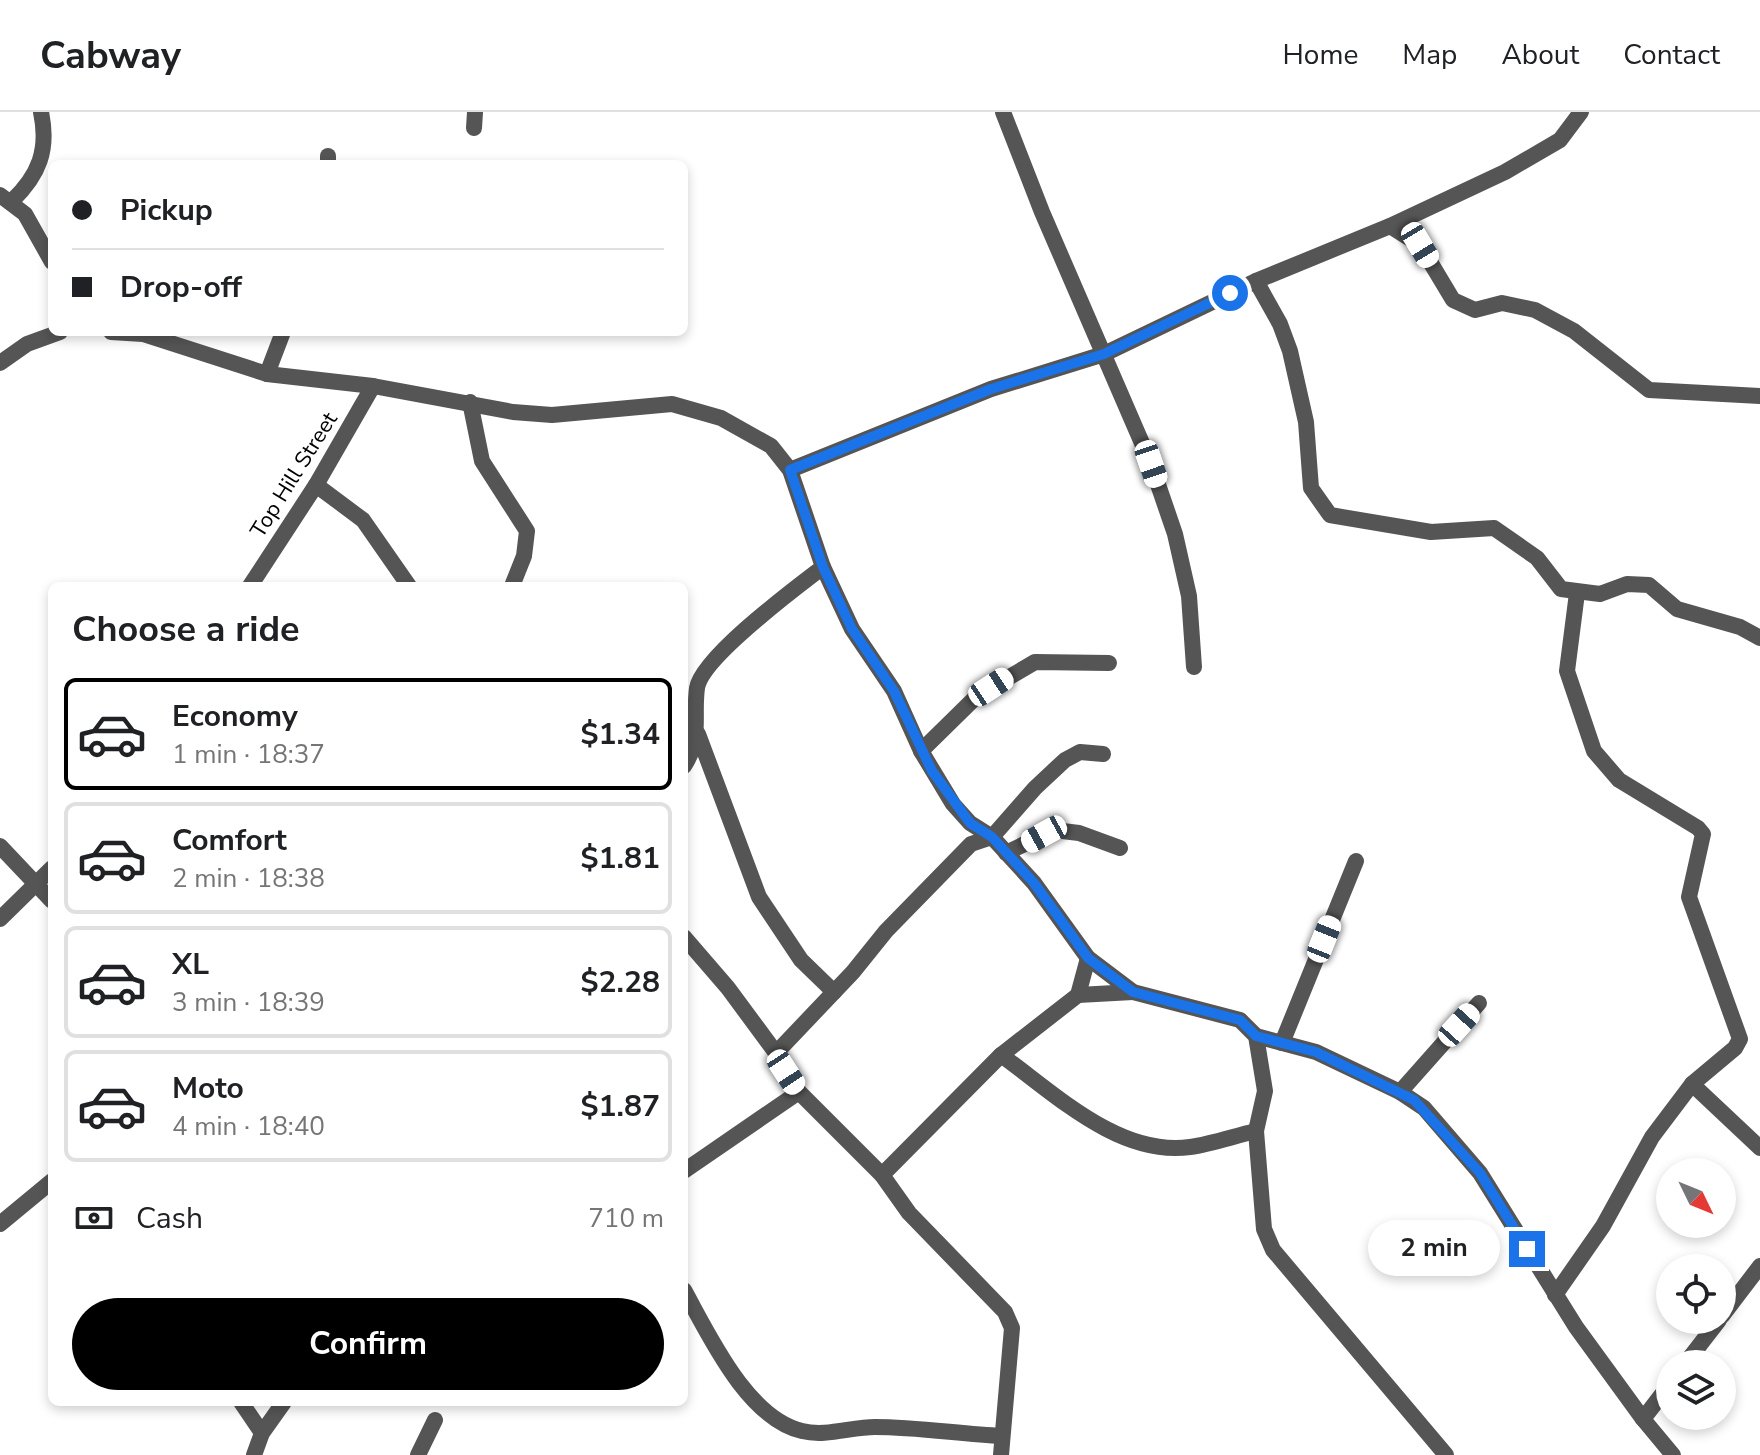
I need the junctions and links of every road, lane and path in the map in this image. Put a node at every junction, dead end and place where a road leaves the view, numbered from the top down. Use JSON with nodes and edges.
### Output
{"nodes":[{"id":1,"x":41,"y":112,"type":"edge"},
{"id":2,"x":1003,"y":112,"type":"edge"},
{"id":3,"x":1581,"y":112,"type":"edge"},
{"id":4,"x":6,"y":198,"type":"edge"},
{"id":5,"x":1390,"y":226,"type":"junction"},
{"id":6,"x":48,"y":255,"type":"edge"},
{"id":7,"x":1256,"y":281,"type":"junction"},
{"id":8,"x":48,"y":333,"type":"edge"},
{"id":9,"x":149,"y":336,"type":"edge"},
{"id":10,"x":281,"y":336,"type":"edge"},
{"id":11,"x":1104,"y":354,"type":"junction"},
{"id":12,"x":0,"y":363,"type":"edge"},
{"id":13,"x":267,"y":374,"type":"junction"},
{"id":14,"x":373,"y":386,"type":"junction"},
{"id":15,"x":1760,"y":396,"type":"edge"},
{"id":16,"x":470,"y":402,"type":"junction"},
{"id":17,"x":790,"y":470,"type":"junction"},
{"id":18,"x":316,"y":485,"type":"junction"},
{"id":19,"x":823,"y":567,"type":"junction"},
{"id":20,"x":253,"y":582,"type":"edge"},
{"id":21,"x":406,"y":582,"type":"edge"},
{"id":22,"x":514,"y":582,"type":"edge"},
{"id":23,"x":1577,"y":593,"type":"junction"},
{"id":24,"x":1760,"y":638,"type":"edge"},
{"id":25,"x":1109,"y":663,"type":"dead end"},
{"id":26,"x":1194,"y":667,"type":"dead end"},
{"id":27,"x":691,"y":683,"type":"edge"},
{"id":28,"x":698,"y":734,"type":"junction"},
{"id":29,"x":921,"y":751,"type":"junction"},
{"id":30,"x":1103,"y":754,"type":"dead end"},
{"id":31,"x":688,"y":757,"type":"edge"},
{"id":32,"x":992,"y":837,"type":"junction"},
{"id":33,"x":0,"y":846,"type":"edge"},
{"id":34,"x":1120,"y":848,"type":"dead end"},
{"id":35,"x":1006,"y":853,"type":"junction"},
{"id":36,"x":1356,"y":861,"type":"dead end"},
{"id":37,"x":48,"y":873,"type":"edge"},
{"id":38,"x":37,"y":885,"type":"junction"},
{"id":39,"x":48,"y":897,"type":"edge"},
{"id":40,"x":0,"y":919,"type":"edge"},
{"id":41,"x":688,"y":942,"type":"edge"},
{"id":42,"x":1088,"y":958,"type":"junction"},
{"id":43,"x":834,"y":992,"type":"junction"},
{"id":44,"x":1133,"y":992,"type":"junction"},
{"id":45,"x":1078,"y":995,"type":"junction"},
{"id":46,"x":1479,"y":1003,"type":"dead end"},
{"id":47,"x":1256,"y":1036,"type":"junction"},
{"id":48,"x":1282,"y":1043,"type":"junction"},
{"id":49,"x":776,"y":1053,"type":"junction"},
{"id":50,"x":1001,"y":1055,"type":"junction"},
{"id":51,"x":1692,"y":1084,"type":"junction"},
{"id":52,"x":799,"y":1092,"type":"junction"},
{"id":53,"x":1400,"y":1092,"type":"junction"},
{"id":54,"x":1256,"y":1131,"type":"junction"},
{"id":55,"x":1760,"y":1148,"type":"edge"},
{"id":56,"x":688,"y":1168,"type":"edge"},
{"id":57,"x":882,"y":1175,"type":"junction"},
{"id":58,"x":48,"y":1184,"type":"edge"},
{"id":59,"x":0,"y":1224,"type":"edge"},
{"id":60,"x":1760,"y":1266,"type":"edge"},
{"id":61,"x":1555,"y":1295,"type":"junction"},
{"id":62,"x":688,"y":1297,"type":"edge"},
{"id":63,"x":1736,"y":1297,"type":"edge"},
{"id":64,"x":1708,"y":1334,"type":"edge"},
{"id":65,"x":1696,"y":1350,"type":"edge"},
{"id":66,"x":1656,"y":1402,"type":"edge"},
{"id":67,"x":244,"y":1406,"type":"edge"},
{"id":68,"x":281,"y":1406,"type":"edge"},
{"id":69,"x":1643,"y":1419,"type":"junction"},
{"id":70,"x":435,"y":1420,"type":"dead end"},
{"id":71,"x":262,"y":1433,"type":"junction"},
{"id":72,"x":1002,"y":1436,"type":"junction"},
{"id":73,"x":254,"y":1455,"type":"edge"},
{"id":74,"x":418,"y":1455,"type":"edge"},
{"id":75,"x":1001,"y":1455,"type":"edge"},
{"id":76,"x":1446,"y":1455,"type":"edge"},
{"id":77,"x":1673,"y":1455,"type":"edge"}],
"edges":[{"from":1,"to":4,"type":"street"},
{"from":2,"to":11,"type":"street"},
{"from":3,"to":5,"type":"street"},
{"from":4,"to":6,"type":"street"},
{"from":5,"to":7,"type":"street"},
{"from":5,"to":15,"type":"street"},
{"from":7,"to":11,"type":"street"},
{"from":7,"to":23,"type":"street"},
{"from":8,"to":12,"type":"street"},
{"from":9,"to":13,"type":"street"},
{"from":10,"to":13,"type":"street"},
{"from":11,"to":17,"type":"street"},
{"from":11,"to":26,"type":"street"},
{"from":13,"to":14,"type":"street"},
{"from":14,"to":16,"type":"street"},
{"from":14,"to":18,"type":"street","name":"Top Hill Street"},
{"from":16,"to":17,"type":"street"},
{"from":16,"to":22,"type":"street"},
{"from":17,"to":19,"type":"street"},
{"from":18,"to":20,"type":"street","name":"Top Hill Street"},
{"from":18,"to":21,"type":"street"},
{"from":19,"to":27,"type":"street"},
{"from":19,"to":29,"type":"street"},
{"from":23,"to":24,"type":"street"},
{"from":23,"to":51,"type":"street"},
{"from":25,"to":29,"type":"street"},
{"from":27,"to":28,"type":"street"},
{"from":28,"to":31,"type":"street"},
{"from":28,"to":43,"type":"street"},
{"from":29,"to":32,"type":"street"},
{"from":30,"to":32,"type":"street"},
{"from":32,"to":35,"type":"street"},
{"from":32,"to":43,"type":"street"},
{"from":33,"to":38,"type":"street"},
{"from":34,"to":35,"type":"street"},
{"from":35,"to":42,"type":"street"},
{"from":36,"to":48,"type":"street"},
{"from":37,"to":38,"type":"street"},
{"from":38,"to":39,"type":"street"},
{"from":38,"to":40,"type":"street"},
{"from":41,"to":49,"type":"street"},
{"from":42,"to":44,"type":"street"},
{"from":42,"to":45,"type":"street"},
{"from":43,"to":49,"type":"street"},
{"from":44,"to":45,"type":"street"},
{"from":44,"to":47,"type":"street"},
{"from":45,"to":50,"type":"street"},
{"from":46,"to":53,"type":"street"},
{"from":47,"to":48,"type":"street"},
{"from":47,"to":54,"type":"street"},
{"from":48,"to":53,"type":"street"},
{"from":49,"to":52,"type":"street"},
{"from":50,"to":54,"type":"street"},
{"from":50,"to":57,"type":"street"},
{"from":51,"to":55,"type":"street"},
{"from":51,"to":61,"type":"street"},
{"from":52,"to":56,"type":"street"},
{"from":52,"to":57,"type":"street"},
{"from":53,"to":61,"type":"street"},
{"from":54,"to":76,"type":"street"},
{"from":57,"to":72,"type":"street"},
{"from":58,"to":59,"type":"street"},
{"from":60,"to":63,"type":"street"},
{"from":61,"to":69,"type":"street"},
{"from":62,"to":72,"type":"street"},
{"from":64,"to":65,"type":"street"},
{"from":66,"to":69,"type":"street"},
{"from":67,"to":71,"type":"street"},
{"from":68,"to":71,"type":"street"},
{"from":69,"to":77,"type":"street"},
{"from":70,"to":74,"type":"street"},
{"from":71,"to":73,"type":"street"},
{"from":72,"to":75,"type":"street"}]}
